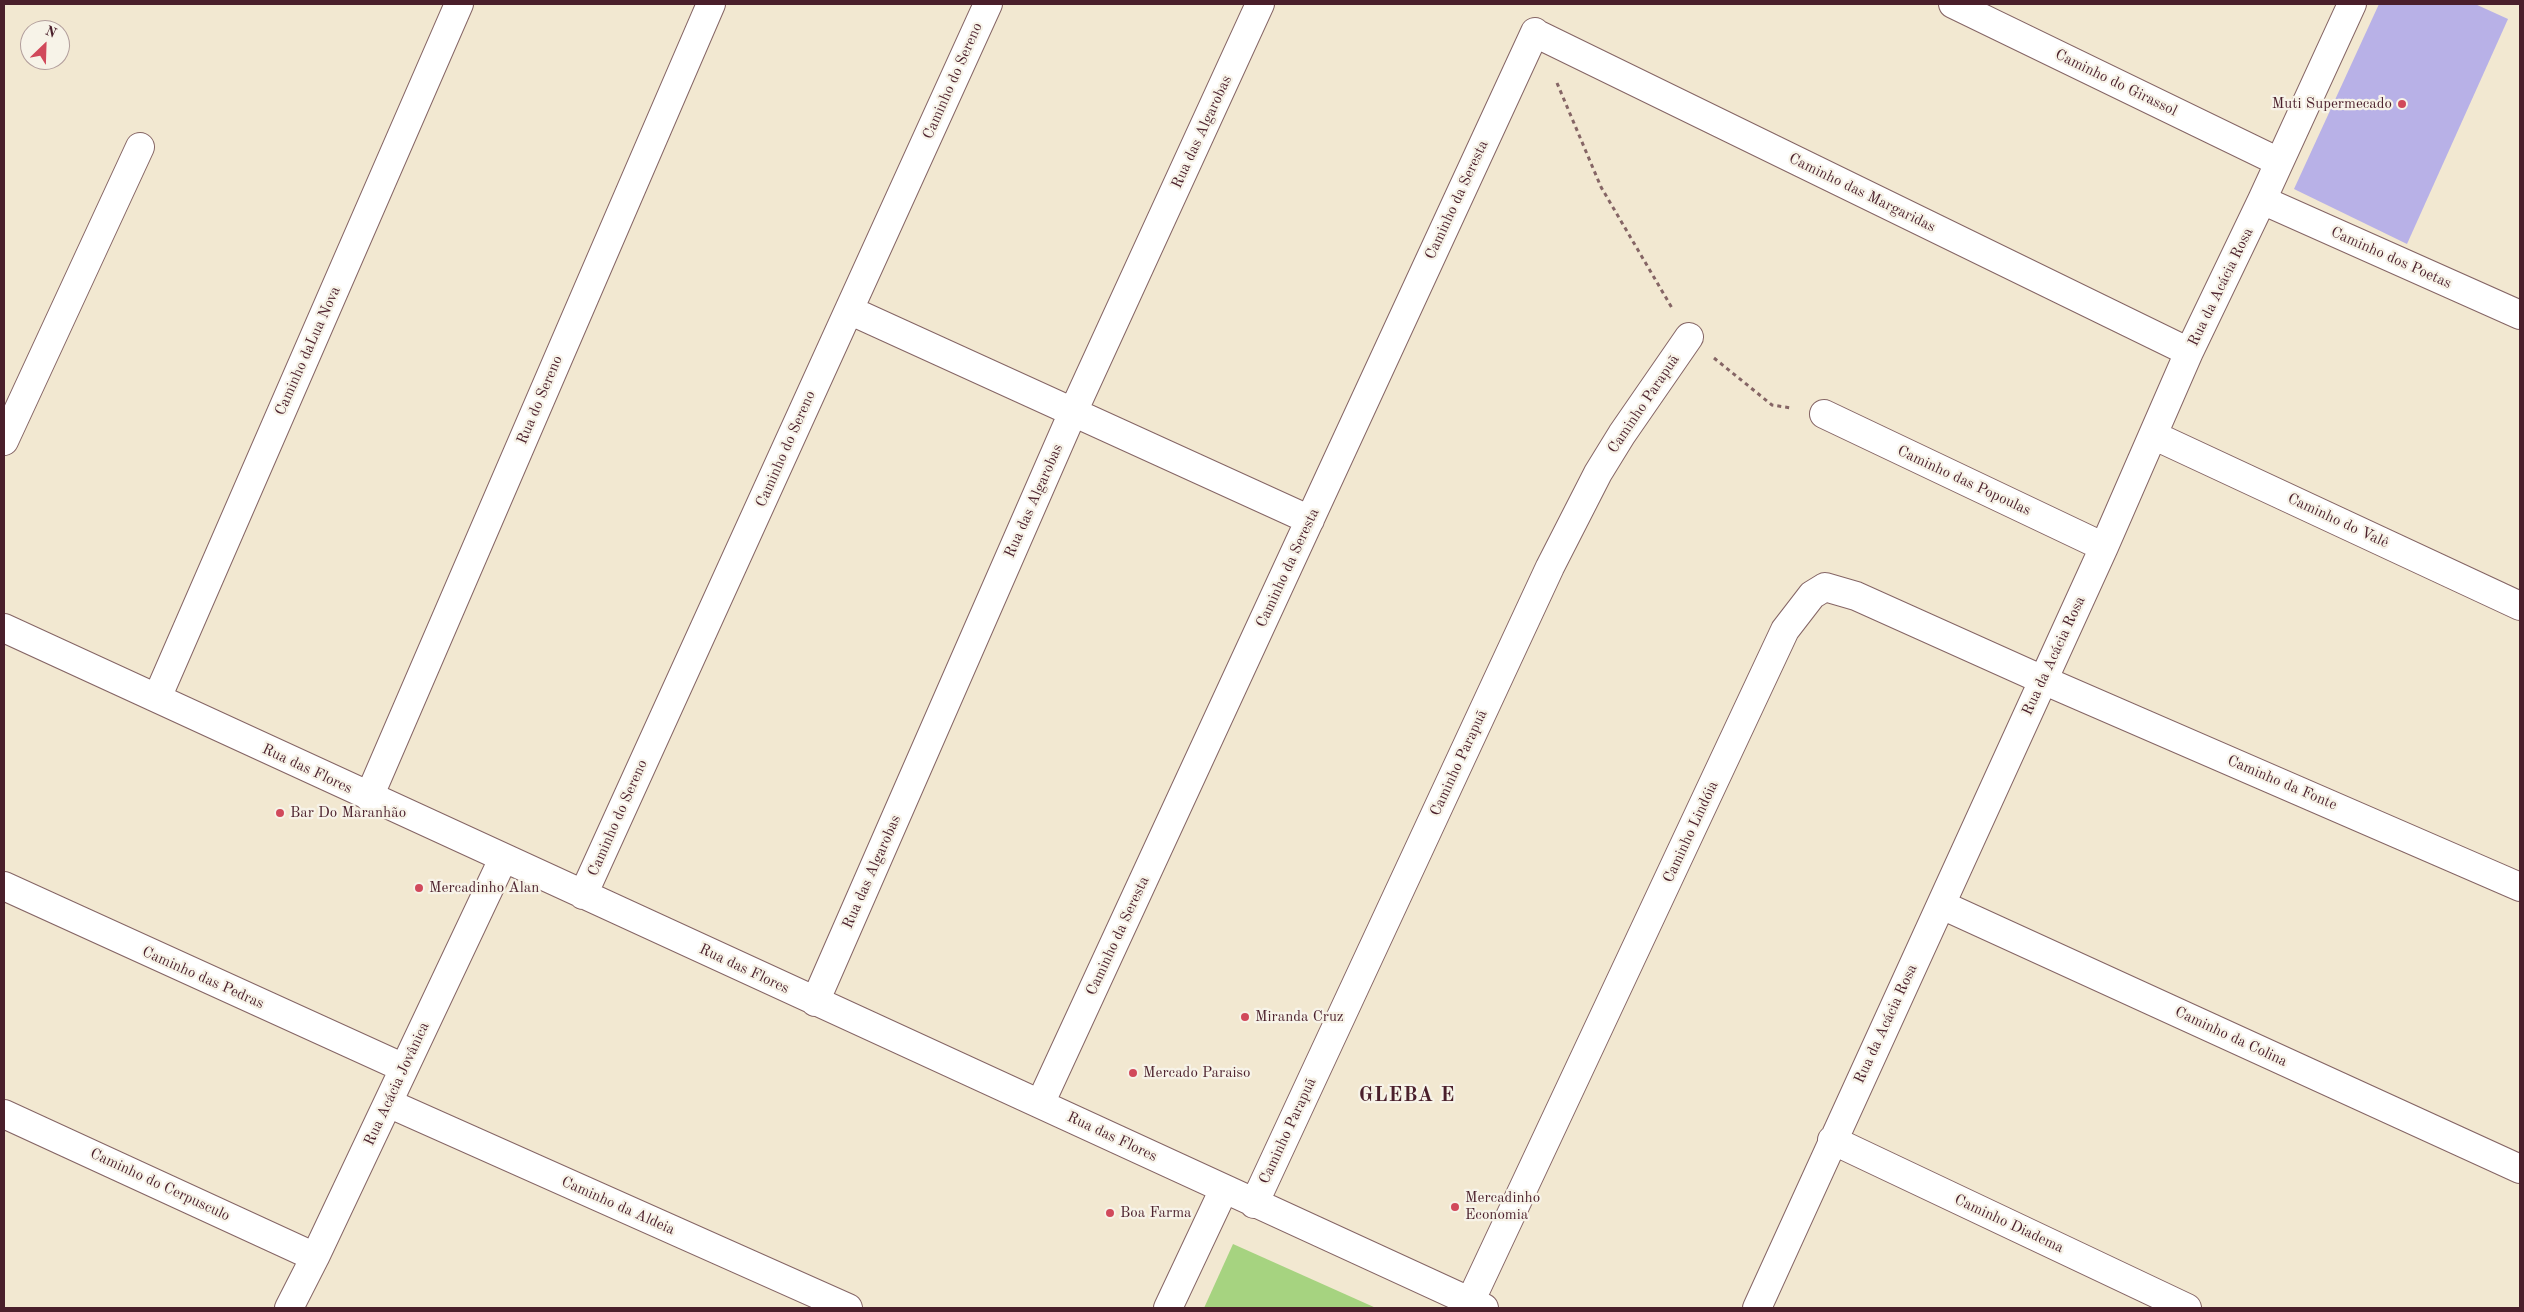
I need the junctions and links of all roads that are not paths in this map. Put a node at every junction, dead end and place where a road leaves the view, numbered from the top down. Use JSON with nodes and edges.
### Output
{"nodes":[{"id":1,"x":459,"y":4,"type":"edge"},
{"id":2,"x":712,"y":4,"type":"edge"},
{"id":3,"x":988,"y":4,"type":"edge"},
{"id":4,"x":1260,"y":4,"type":"edge"},
{"id":5,"x":1953,"y":4,"type":"edge"},
{"id":6,"x":2352,"y":4,"type":"edge"},
{"id":7,"x":1535,"y":32,"type":"joint"},
{"id":8,"x":140,"y":147,"type":"dead end"},
{"id":9,"x":2279,"y":162,"type":"junction"},
{"id":10,"x":2262,"y":200,"type":"junction"},
{"id":11,"x":849,"y":310,"type":"junction"},
{"id":12,"x":2520,"y":315,"type":"edge"},
{"id":13,"x":1689,"y":337,"type":"road end"},
{"id":14,"x":2189,"y":352,"type":"junction"},
{"id":15,"x":1073,"y":412,"type":"junction"},
{"id":16,"x":1824,"y":414,"type":"road end"},
{"id":17,"x":2155,"y":436,"type":"junction"},
{"id":18,"x":4,"y":441,"type":"edge"},
{"id":19,"x":1310,"y":520,"type":"junction"},
{"id":20,"x":2104,"y":547,"type":"junction"},
{"id":21,"x":2520,"y":606,"type":"edge"},
{"id":22,"x":4,"y":628,"type":"edge"},
{"id":23,"x":2043,"y":680,"type":"junction"},
{"id":24,"x":157,"y":698,"type":"junction"},
{"id":25,"x":369,"y":797,"type":"junction"},
{"id":26,"x":503,"y":858,"type":"junction"},
{"id":27,"x":4,"y":886,"type":"edge"},
{"id":28,"x":2520,"y":887,"type":"edge"},
{"id":29,"x":583,"y":895,"type":"junction"},
{"id":30,"x":1942,"y":905,"type":"junction"},
{"id":31,"x":815,"y":1002,"type":"junction"},
{"id":32,"x":404,"y":1068,"type":"junction"},
{"id":33,"x":388,"y":1103,"type":"junction"},
{"id":34,"x":1040,"y":1104,"type":"junction"},
{"id":35,"x":4,"y":1114,"type":"edge"},
{"id":36,"x":1832,"y":1140,"type":"junction"},
{"id":37,"x":2520,"y":1169,"type":"edge"},
{"id":38,"x":1224,"y":1189,"type":"junction"},
{"id":39,"x":1254,"y":1204,"type":"junction"},
{"id":40,"x":316,"y":1258,"type":"junction"},
{"id":41,"x":1477,"y":1305,"type":"edge"},
{"id":42,"x":289,"y":1308,"type":"edge"},
{"id":43,"x":848,"y":1308,"type":"edge"},
{"id":44,"x":1168,"y":1308,"type":"edge"},
{"id":45,"x":1757,"y":1308,"type":"edge"},
{"id":46,"x":2186,"y":1308,"type":"edge"}],
"edges":[{"from":1,"to":24,"type":"street","name":"Caminho daLua Nova"},
{"from":2,"to":25,"type":"street","name":"Rua do Sereno"},
{"from":3,"to":11,"type":"street","name":"Caminho do Sereno"},
{"from":4,"to":15,"type":"street","name":"Rua das Algarobas"},
{"from":5,"to":9,"type":"street","name":"Caminho do Girassol"},
{"from":6,"to":9,"type":"street","name":"Rua da Acácia Rosa"},
{"from":7,"to":14,"type":"street","name":"Caminho das Margaridas"},
{"from":7,"to":19,"type":"street","name":"Caminho da Seresta"},
{"from":8,"to":18,"type":"street"},
{"from":9,"to":10,"type":"street","name":"Rua da Acácia Rosa"},
{"from":10,"to":12,"type":"street","name":"Caminho dos Poetas"},
{"from":10,"to":14,"type":"street","name":"Rua da Acácia Rosa"},
{"from":11,"to":15,"type":"street"},
{"from":11,"to":29,"type":"street","name":"Caminho do Sereno"},
{"from":13,"to":39,"type":"street","name":"Caminho Parapuã"},
{"from":14,"to":17,"type":"street","name":"Rua da Acácia Rosa"},
{"from":15,"to":19,"type":"street"},
{"from":15,"to":31,"type":"street","name":"Rua das Algarobas"},
{"from":16,"to":20,"type":"street","name":"Caminho das Popoulas"},
{"from":17,"to":20,"type":"street","name":"Rua da Acácia Rosa"},
{"from":17,"to":21,"type":"street","name":"Caminho do Valê"},
{"from":19,"to":34,"type":"street","name":"Caminho da Seresta"},
{"from":20,"to":23,"type":"street","name":"Rua da Acácia Rosa"},
{"from":22,"to":24,"type":"street","name":"Rua das Flores"},
{"from":23,"to":28,"type":"street","name":"Caminho da Fonte"},
{"from":23,"to":30,"type":"street","name":"Rua da Acácia Rosa"},
{"from":23,"to":41,"type":"street","name":"Caminho Lindóia"},
{"from":24,"to":25,"type":"street","name":"Rua das Flores"},
{"from":25,"to":26,"type":"street","name":"Rua das Flores"},
{"from":26,"to":29,"type":"street","name":"Rua das Flores"},
{"from":26,"to":32,"type":"street","name":"Rua Acácia Jovânica"},
{"from":27,"to":32,"type":"street","name":"Caminho das Pedras"},
{"from":29,"to":31,"type":"street","name":"Rua das Flores"},
{"from":30,"to":36,"type":"street","name":"Rua da Acácia Rosa"},
{"from":30,"to":37,"type":"street","name":"Caminho da Colina"},
{"from":31,"to":34,"type":"street","name":"Rua das Flores"},
{"from":32,"to":33,"type":"street","name":"Rua Acácia Jovânica"},
{"from":33,"to":40,"type":"street","name":"Rua Acácia Jovânica"},
{"from":33,"to":43,"type":"street","name":"Caminho da Aldeia"},
{"from":34,"to":38,"type":"street","name":"Rua das Flores"},
{"from":35,"to":40,"type":"street","name":"Caminho do Cerpusculo"},
{"from":36,"to":45,"type":"street","name":"Rua da Acácia Rosa"},
{"from":36,"to":46,"type":"street","name":"Caminho Diadema"},
{"from":38,"to":39,"type":"street","name":"Rua das Flores"},
{"from":38,"to":44,"type":"street"},
{"from":39,"to":41,"type":"street","name":"Rua das Flores"},
{"from":40,"to":42,"type":"street","name":"Rua Acácia Jovânica"}]}
